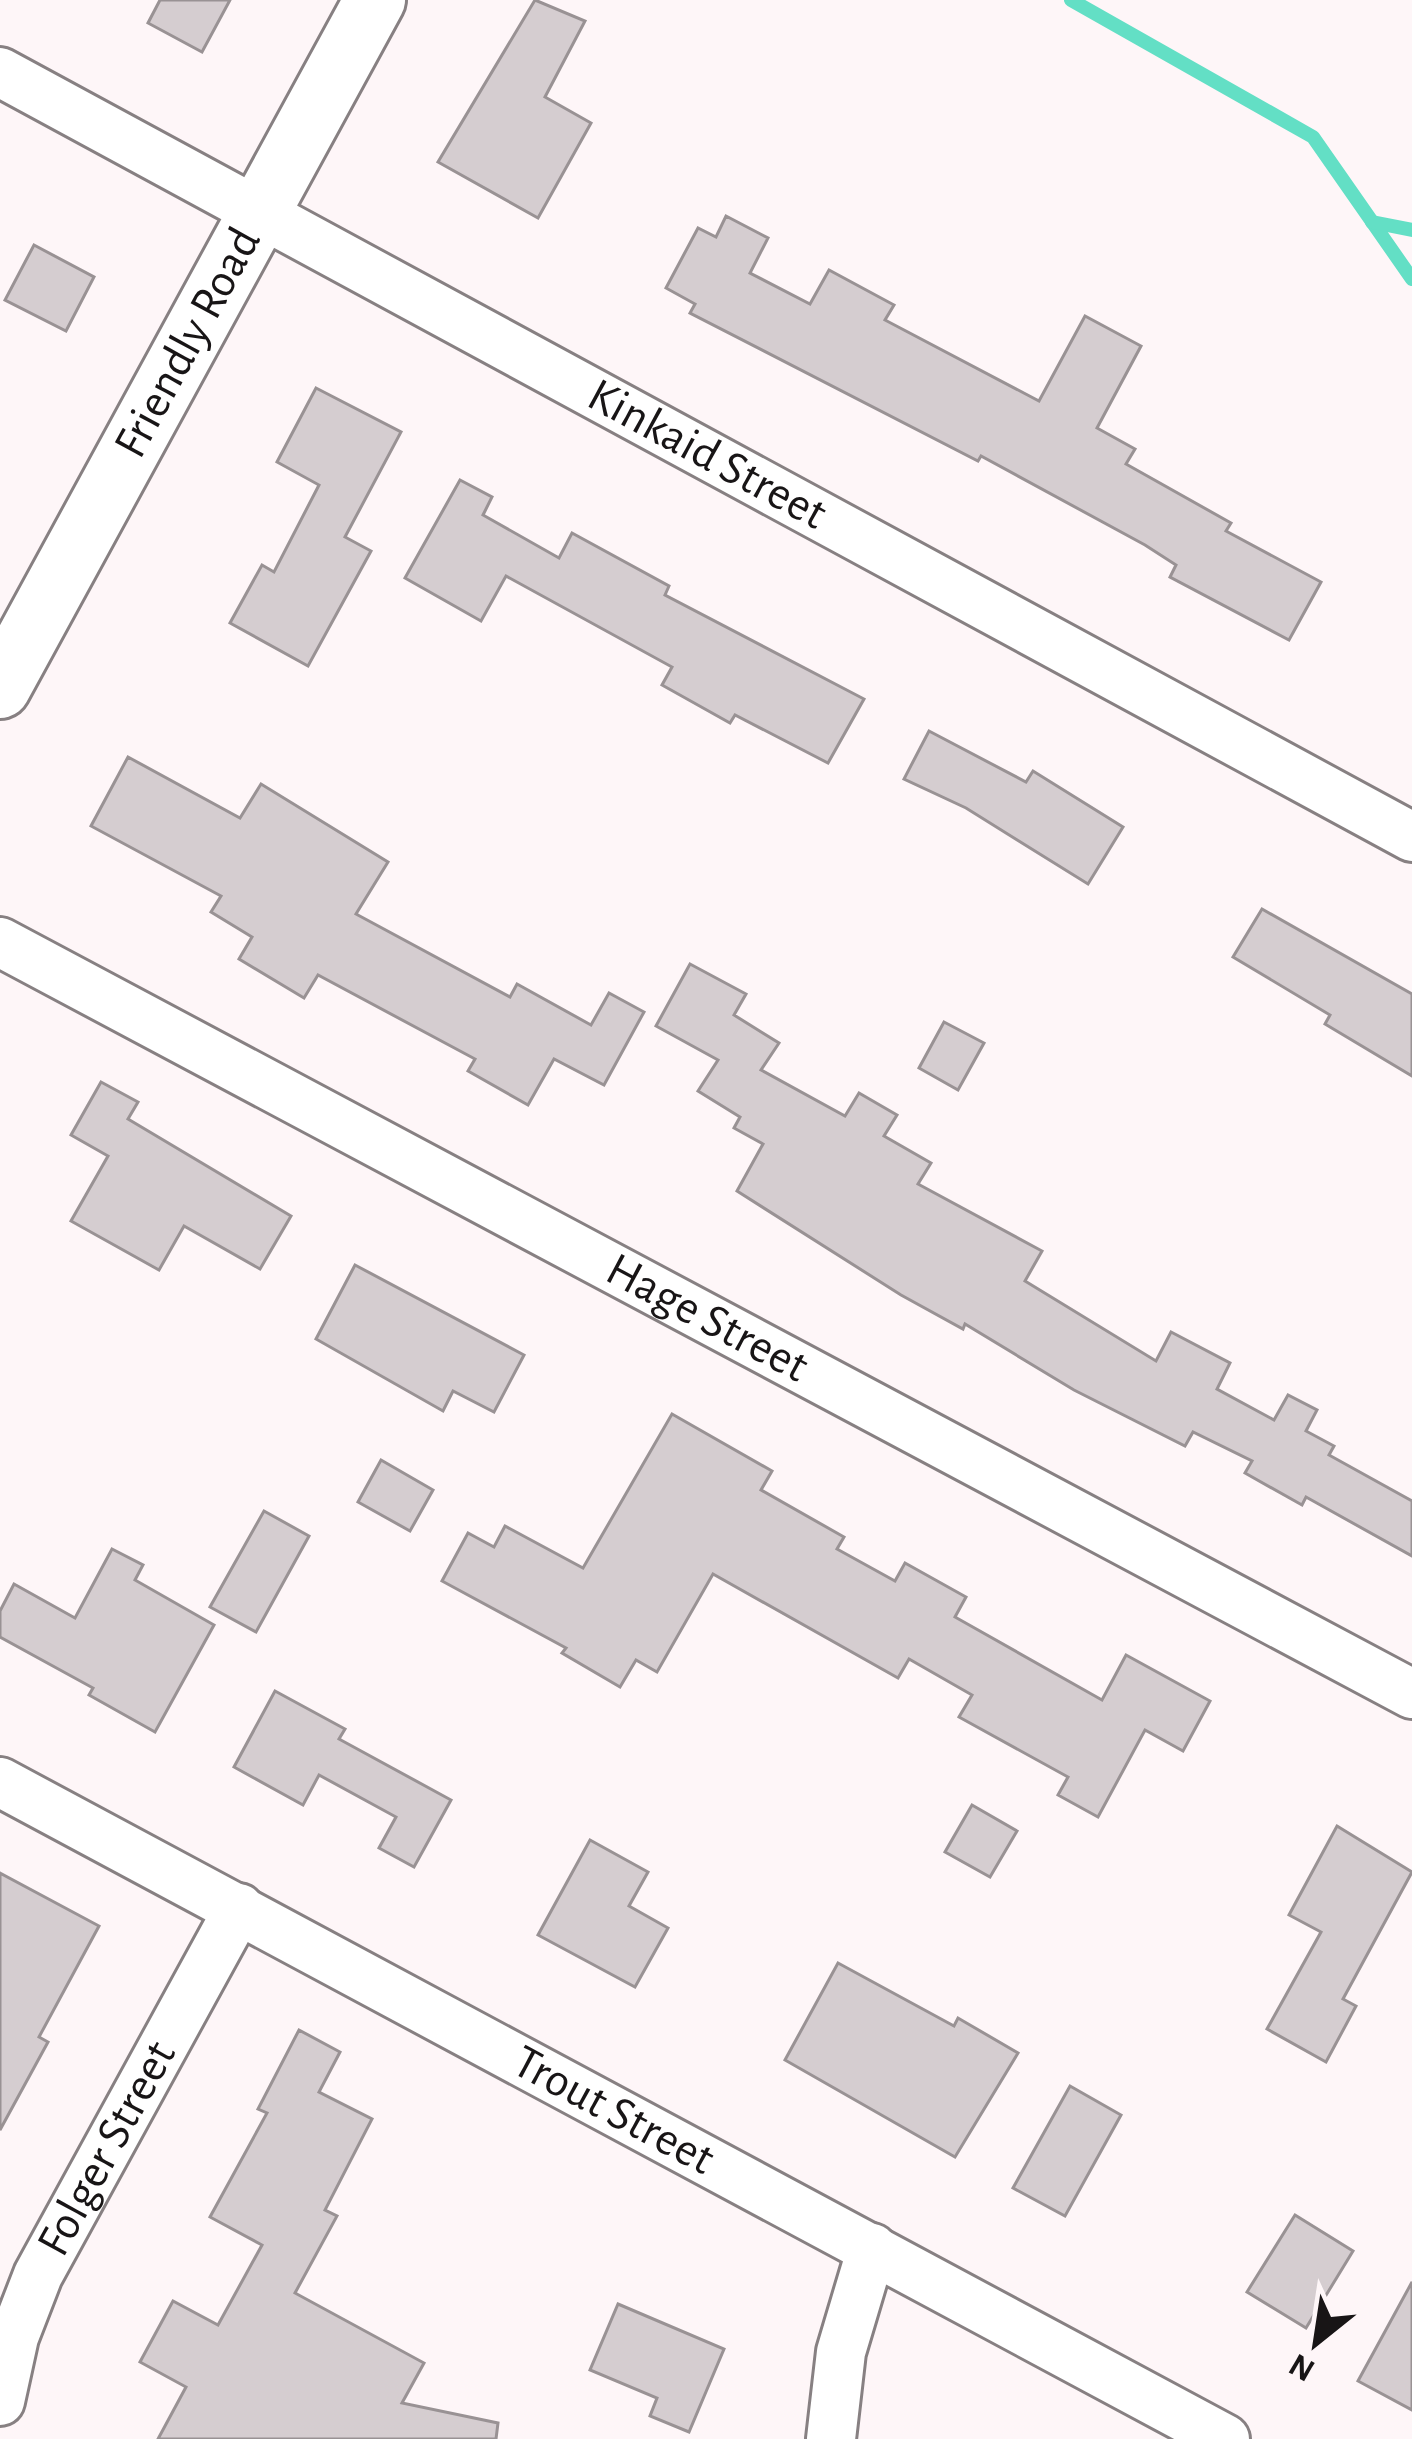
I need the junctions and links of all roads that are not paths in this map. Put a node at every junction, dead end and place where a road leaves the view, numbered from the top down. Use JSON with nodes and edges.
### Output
{"nodes":[{"id":1,"x":375,"y":0,"type":"edge"},
{"id":2,"x":0,"y":72,"type":"edge"},
{"id":3,"x":258,"y":211,"type":"junction"},
{"id":4,"x":0,"y":688,"type":"edge"},
{"id":5,"x":1412,"y":837,"type":"edge"},
{"id":6,"x":0,"y":942,"type":"edge"},
{"id":7,"x":1412,"y":1694,"type":"edge"},
{"id":8,"x":0,"y":1783,"type":"edge"},
{"id":9,"x":239,"y":1908,"type":"junction"},
{"id":10,"x":872,"y":2248,"type":"junction"},
{"id":11,"x":0,"y":2401,"type":"edge"},
{"id":12,"x":831,"y":2439,"type":"edge"},
{"id":13,"x":1225,"y":2439,"type":"edge"}],
"edges":[{"from":1,"to":3,"type":"street","name":"Friendly Road"},
{"from":2,"to":3,"type":"street","name":"Kinkaid Street"},
{"from":3,"to":4,"type":"street","name":"Friendly Road"},
{"from":3,"to":5,"type":"street","name":"Kinkaid Street"},
{"from":6,"to":7,"type":"street","name":"Hage Street"},
{"from":8,"to":9,"type":"street","name":"Trout Street"},
{"from":9,"to":10,"type":"street","name":"Trout Street"},
{"from":9,"to":11,"type":"street","name":"Folger Street"},
{"from":10,"to":12,"type":"street"},
{"from":10,"to":13,"type":"street","name":"Trout Street"}]}
